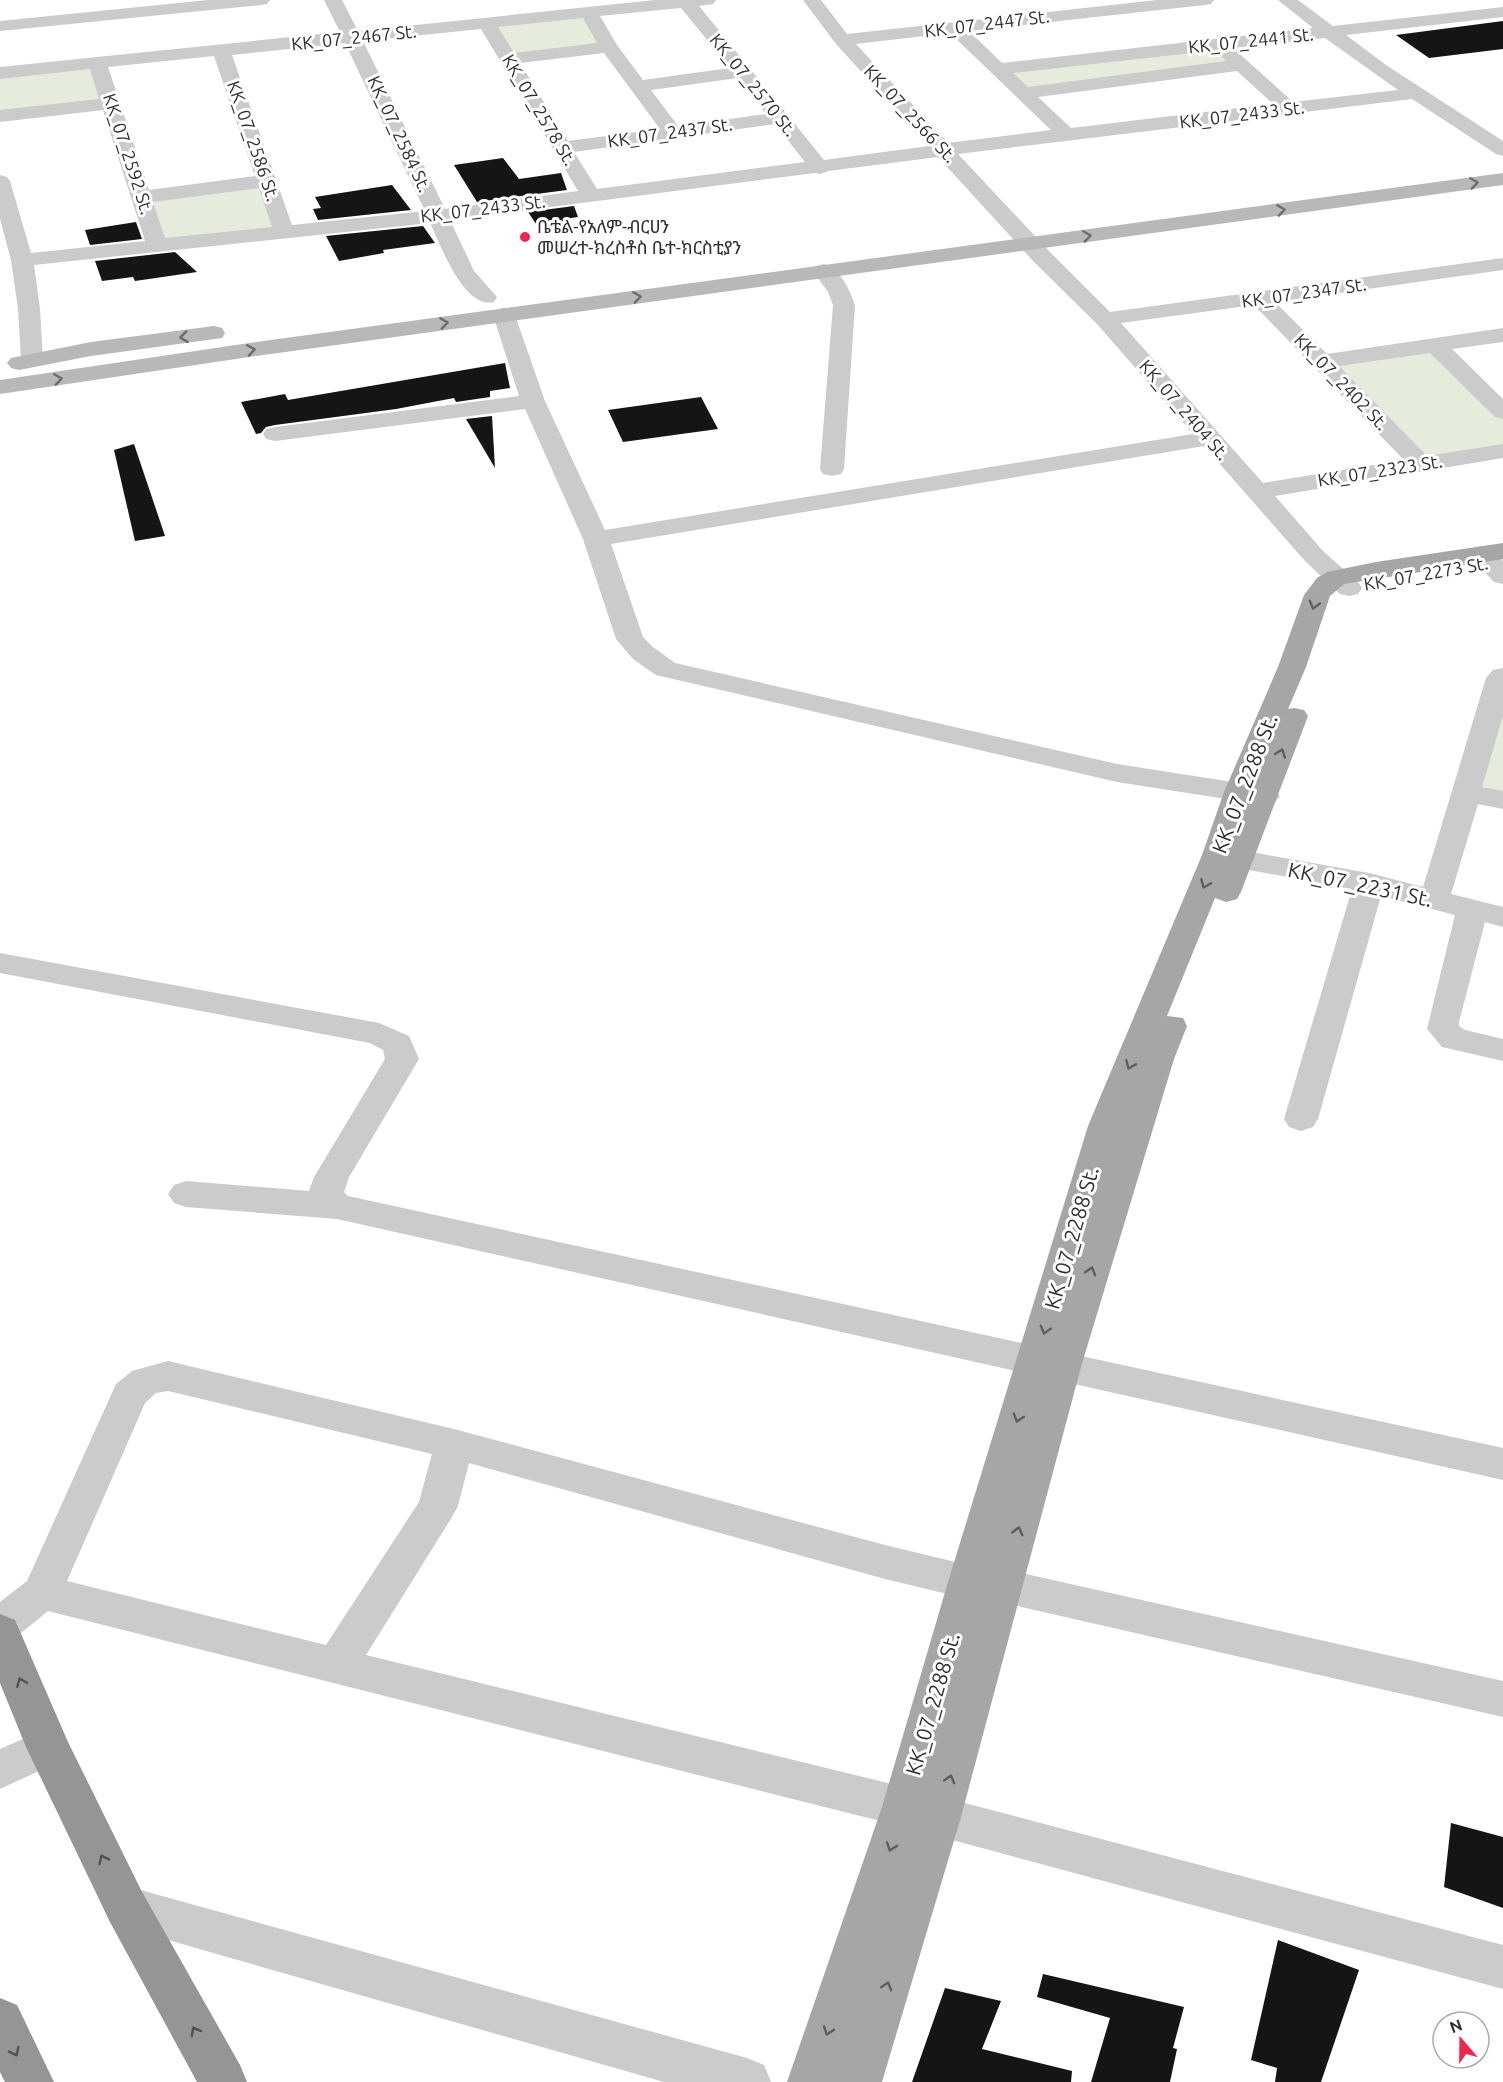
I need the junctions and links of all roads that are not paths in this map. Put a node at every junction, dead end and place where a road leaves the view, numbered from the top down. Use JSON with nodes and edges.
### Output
{"nodes":[{"id":1,"x":261,"y":0,"type":"edge"},
{"id":2,"x":333,"y":0,"type":"edge"},
{"id":3,"x":707,"y":0,"type":"edge"},
{"id":4,"x":812,"y":0,"type":"edge"},
{"id":5,"x":820,"y":0,"type":"edge"},
{"id":6,"x":1089,"y":0,"type":"edge"},
{"id":7,"x":1204,"y":0,"type":"edge"},
{"id":8,"x":1287,"y":0,"type":"edge"},
{"id":9,"x":686,"y":2,"type":"junction"},
{"id":10,"x":206,"y":3,"type":"edge"},
{"id":11,"x":1503,"y":12,"type":"edge"},
{"id":12,"x":589,"y":14,"type":"junction"},
{"id":13,"x":1076,"y":14,"type":"junction"},
{"id":14,"x":487,"y":24,"type":"junction"},
{"id":15,"x":0,"y":26,"type":"edge"},
{"id":16,"x":956,"y":29,"type":"junction"},
{"id":17,"x":1328,"y":32,"type":"junction"},
{"id":18,"x":354,"y":38,"type":"junction"},
{"id":19,"x":842,"y":40,"type":"junction"},
{"id":20,"x":1218,"y":45,"type":"junction"},
{"id":21,"x":609,"y":47,"type":"junction"},
{"id":22,"x":222,"y":52,"type":"junction"},
{"id":23,"x":507,"y":58,"type":"junction"},
{"id":24,"x":97,"y":62,"type":"junction"},
{"id":25,"x":1242,"y":65,"type":"junction"},
{"id":26,"x":999,"y":69,"type":"junction"},
{"id":27,"x":742,"y":72,"type":"junction"},
{"id":28,"x":0,"y":74,"type":"edge"},
{"id":29,"x":637,"y":86,"type":"junction"},
{"id":30,"x":1024,"y":93,"type":"junction"},
{"id":31,"x":1417,"y":93,"type":"junction"},
{"id":32,"x":112,"y":103,"type":"junction"},
{"id":33,"x":1290,"y":109,"type":"junction"},
{"id":34,"x":0,"y":116,"type":"edge"},
{"id":35,"x":779,"y":118,"type":"junction"},
{"id":36,"x":673,"y":133,"type":"junction"},
{"id":37,"x":1066,"y":135,"type":"junction"},
{"id":38,"x":561,"y":148,"type":"junction"},
{"id":39,"x":944,"y":150,"type":"junction"},
{"id":40,"x":1503,"y":150,"type":"edge"},
{"id":41,"x":1503,"y":163,"type":"edge"},
{"id":42,"x":820,"y":168,"type":"junction"},
{"id":43,"x":1503,"y":179,"type":"edge"},
{"id":44,"x":0,"y":181,"type":"edge"},
{"id":45,"x":267,"y":181,"type":"junction"},
{"id":46,"x":591,"y":195,"type":"junction"},
{"id":47,"x":142,"y":197,"type":"junction"},
{"id":48,"x":436,"y":216,"type":"junction"},
{"id":49,"x":1070,"y":218,"type":"dead end"},
{"id":50,"x":1012,"y":225,"type":"junction"},
{"id":51,"x":284,"y":231,"type":"junction"},
{"id":52,"x":1033,"y":233,"type":"junction"},
{"id":53,"x":932,"y":236,"type":"dead end"},
{"id":54,"x":157,"y":246,"type":"junction"},
{"id":55,"x":777,"y":257,"type":"dead end"},
{"id":56,"x":22,"y":260,"type":"junction"},
{"id":57,"x":1503,"y":264,"type":"edge"},
{"id":58,"x":824,"y":271,"type":"junction"},
{"id":59,"x":486,"y":297,"type":"junction"},
{"id":60,"x":1260,"y":299,"type":"junction"},
{"id":61,"x":439,"y":303,"type":"dead end"},
{"id":62,"x":504,"y":315,"type":"junction"},
{"id":63,"x":1104,"y":320,"type":"junction"},
{"id":64,"x":239,"y":330,"type":"dead end"},
{"id":65,"x":1503,"y":335,"type":"edge"},
{"id":66,"x":1435,"y":345,"type":"junction"},
{"id":67,"x":32,"y":360,"type":"junction"},
{"id":68,"x":1320,"y":362,"type":"junction"},
{"id":69,"x":0,"y":368,"type":"edge"},
{"id":70,"x":0,"y":387,"type":"edge"},
{"id":71,"x":534,"y":401,"type":"junction"},
{"id":72,"x":1503,"y":412,"type":"edge"},
{"id":73,"x":275,"y":434,"type":"dead end"},
{"id":74,"x":1210,"y":438,"type":"junction"},
{"id":75,"x":1503,"y":451,"type":"edge"},
{"id":76,"x":1421,"y":464,"type":"junction"},
{"id":77,"x":832,"y":470,"type":"dead end"},
{"id":78,"x":1256,"y":492,"type":"junction"},
{"id":79,"x":596,"y":539,"type":"junction"},
{"id":80,"x":1496,"y":561,"type":"edge"},
{"id":81,"x":1342,"y":583,"type":"junction"},
{"id":82,"x":1503,"y":676,"type":"edge"},
{"id":83,"x":1467,"y":793,"type":"junction"},
{"id":84,"x":1252,"y":794,"type":"junction"},
{"id":85,"x":1503,"y":800,"type":"edge"},
{"id":86,"x":1228,"y":858,"type":"junction"},
{"id":87,"x":1369,"y":883,"type":"junction"},
{"id":88,"x":1434,"y":901,"type":"junction"},
{"id":89,"x":1472,"y":911,"type":"junction"},
{"id":90,"x":1503,"y":917,"type":"edge"},
{"id":91,"x":0,"y":963,"type":"edge"},
{"id":92,"x":1503,"y":1050,"type":"edge"},
{"id":93,"x":1301,"y":1119,"type":"dead end"},
{"id":94,"x":186,"y":1194,"type":"dead end"},
{"id":95,"x":337,"y":1206,"type":"junction"},
{"id":96,"x":1049,"y":1364,"type":"junction"},
{"id":97,"x":454,"y":1444,"type":"junction"},
{"id":98,"x":1503,"y":1464,"type":"edge"},
{"id":99,"x":986,"y":1584,"type":"junction"},
{"id":100,"x":42,"y":1592,"type":"junction"},
{"id":101,"x":0,"y":1626,"type":"edge"},
{"id":102,"x":0,"y":1632,"type":"edge"},
{"id":103,"x":336,"y":1666,"type":"junction"},
{"id":104,"x":1503,"y":1699,"type":"edge"},
{"id":105,"x":48,"y":1747,"type":"junction"},
{"id":106,"x":0,"y":1770,"type":"edge"},
{"id":107,"x":921,"y":1812,"type":"junction"},
{"id":108,"x":126,"y":1907,"type":"junction"},
{"id":109,"x":1503,"y":1967,"type":"edge"},
{"id":110,"x":0,"y":2021,"type":"edge"},
{"id":111,"x":30,"y":2082,"type":"edge"},
{"id":112,"x":223,"y":2082,"type":"edge"},
{"id":113,"x":747,"y":2082,"type":"edge"},
{"id":114,"x":811,"y":2082,"type":"edge"},
{"id":115,"x":858,"y":2082,"type":"edge"}],
"edges":[{"from":1,"to":10,"type":"street"},
{"from":2,"to":18,"type":"street","name":"KK_07_2584 St."},
{"from":3,"to":9,"type":"street","name":"KK_07_2467 St."},
{"from":4,"to":5,"type":"street"},
{"from":4,"to":19,"type":"street","name":"KK_07_2566 St."},
{"from":6,"to":13,"type":"street"},
{"from":7,"to":13,"type":"street","name":"KK_07_2447 St."},
{"from":8,"to":17,"type":"street"},
{"from":9,"to":12,"type":"street","name":"KK_07_2467 St."},
{"from":9,"to":27,"type":"street","name":"KK_07_2570 St."},
{"from":10,"to":15,"type":"street"},
{"from":11,"to":17,"type":"street","name":"KK_07_2441 St."},
{"from":12,"to":14,"type":"street","name":"KK_07_2467 St."},
{"from":12,"to":21,"type":"street"},
{"from":13,"to":16,"type":"street","name":"KK_07_2447 St."},
{"from":14,"to":18,"type":"street","name":"KK_07_2467 St."},
{"from":14,"to":23,"type":"street","name":"KK_07_2578 St."},
{"from":16,"to":19,"type":"street","name":"KK_07_2447 St."},
{"from":16,"to":26,"type":"street"},
{"from":17,"to":20,"type":"street","name":"KK_07_2441 St."},
{"from":17,"to":31,"type":"street"},
{"from":18,"to":22,"type":"street","name":"KK_07_2467 St."},
{"from":18,"to":48,"type":"street","name":"KK_07_2584 St."},
{"from":19,"to":39,"type":"street","name":"KK_07_2566 St."},
{"from":20,"to":25,"type":"street"},
{"from":20,"to":26,"type":"street","name":"KK_07_2441 St."},
{"from":21,"to":23,"type":"street"},
{"from":21,"to":29,"type":"street"},
{"from":22,"to":24,"type":"street","name":"KK_07_2467 St."},
{"from":22,"to":45,"type":"street","name":"KK_07_2586 St."},
{"from":23,"to":38,"type":"street","name":"KK_07_2578 St."},
{"from":24,"to":28,"type":"street","name":"KK_07_2467 St."},
{"from":24,"to":32,"type":"street","name":"KK_07_2592 St."},
{"from":25,"to":30,"type":"street"},
{"from":25,"to":33,"type":"street"},
{"from":26,"to":30,"type":"street"},
{"from":27,"to":29,"type":"street"},
{"from":27,"to":35,"type":"street","name":"KK_07_2570 St."},
{"from":29,"to":36,"type":"street"},
{"from":30,"to":37,"type":"street"},
{"from":31,"to":33,"type":"street","name":"KK_07_2433 St."},
{"from":31,"to":40,"type":"street"},
{"from":32,"to":34,"type":"street"},
{"from":32,"to":47,"type":"street","name":"KK_07_2592 St."},
{"from":33,"to":37,"type":"street","name":"KK_07_2433 St."},
{"from":35,"to":36,"type":"street","name":"KK_07_2437 St."},
{"from":35,"to":42,"type":"street","name":"KK_07_2570 St."},
{"from":36,"to":38,"type":"street","name":"KK_07_2437 St."},
{"from":37,"to":39,"type":"street","name":"KK_07_2433 St."},
{"from":38,"to":46,"type":"street","name":"KK_07_2578 St."},
{"from":39,"to":42,"type":"street","name":"KK_07_2433 St."},
{"from":39,"to":50,"type":"street","name":"KK_07_2566 St."},
{"from":41,"to":49,"type":"street"},
{"from":42,"to":46,"type":"street","name":"KK_07_2433 St."},
{"from":52,"to":43,"type":"street","one_way":true},
{"from":44,"to":56,"type":"street"},
{"from":45,"to":47,"type":"street"},
{"from":45,"to":51,"type":"street","name":"KK_07_2586 St."},
{"from":46,"to":48,"type":"street","name":"KK_07_2433 St."},
{"from":47,"to":54,"type":"street","name":"KK_07_2592 St."},
{"from":48,"to":51,"type":"street","name":"KK_07_2433 St."},
{"from":48,"to":59,"type":"street","name":"KK_07_2584 St."},
{"from":50,"to":52,"type":"street","name":"KK_07_2566 St."},
{"from":50,"to":53,"type":"street"},
{"from":51,"to":54,"type":"street","name":"KK_07_2433 St."},
{"from":52,"to":58,"type":"street"},
{"from":52,"to":63,"type":"street","name":"KK_07_2404 St."},
{"from":54,"to":56,"type":"street","name":"KK_07_2433 St."},
{"from":55,"to":59,"type":"street"},
{"from":56,"to":67,"type":"street"},
{"from":57,"to":60,"type":"street","name":"KK_07_2347 St."},
{"from":62,"to":58,"type":"street","one_way":true},
{"from":58,"to":77,"type":"street"},
{"from":59,"to":61,"type":"street"},
{"from":60,"to":63,"type":"street","name":"KK_07_2347 St."},
{"from":60,"to":68,"type":"street","name":"KK_07_2402 St."},
{"from":70,"to":62,"type":"street","one_way":true},
{"from":62,"to":71,"type":"street"},
{"from":63,"to":74,"type":"street","name":"KK_07_2404 St."},
{"from":64,"to":67,"type":"street","one_way":true},
{"from":65,"to":66,"type":"street"},
{"from":66,"to":68,"type":"street"},
{"from":66,"to":72,"type":"street"},
{"from":67,"to":69,"type":"street"},
{"from":68,"to":76,"type":"street","name":"KK_07_2402 St."},
{"from":71,"to":73,"type":"street"},
{"from":71,"to":79,"type":"street"},
{"from":74,"to":78,"type":"street","name":"KK_07_2404 St."},
{"from":74,"to":79,"type":"street"},
{"from":75,"to":76,"type":"street","name":"KK_07_2323 St."},
{"from":76,"to":78,"type":"street","name":"KK_07_2323 St."},
{"from":78,"to":81,"type":"street","name":"KK_07_2404 St."},
{"from":79,"to":84,"type":"street"},
{"from":80,"to":81,"type":"main road"},
{"from":81,"to":84,"type":"main road","name":"KK_07_2288 St."},
{"from":82,"to":83,"type":"street"},
{"from":83,"to":85,"type":"street"},
{"from":83,"to":88,"type":"street"},
{"from":84,"to":86,"type":"main road","name":"KK_07_2288 St."},
{"from":86,"to":87,"type":"street","name":"KK_07_2231 St."},
{"from":86,"to":96,"type":"main road","name":"KK_07_2288 St."},
{"from":87,"to":88,"type":"street","name":"KK_07_2231 St."},
{"from":87,"to":93,"type":"street"},
{"from":88,"to":89,"type":"street","name":"KK_07_2231 St."},
{"from":89,"to":90,"type":"street","name":"KK_07_2231 St."},
{"from":89,"to":92,"type":"street"},
{"from":91,"to":95,"type":"street"},
{"from":94,"to":95,"type":"street"},
{"from":95,"to":96,"type":"street"},
{"from":96,"to":98,"type":"street"},
{"from":96,"to":99,"type":"main road","name":"KK_07_2288 St."},
{"from":97,"to":99,"type":"street"},
{"from":97,"to":100,"type":"street"},
{"from":97,"to":103,"type":"street"},
{"from":99,"to":104,"type":"street"},
{"from":99,"to":107,"type":"main road","name":"KK_07_2288 St."},
{"from":100,"to":101,"type":"street"},
{"from":100,"to":103,"type":"street"},
{"from":105,"to":102,"type":"highway","one_way":true},
{"from":103,"to":107,"type":"street"},
{"from":105,"to":106,"type":"street"},
{"from":108,"to":105,"type":"highway","one_way":true},
{"from":107,"to":109,"type":"street"},
{"from":107,"to":114,"type":"main road","name":"KK_07_2288 St.","one_way":true},
{"from":115,"to":107,"type":"main road","name":"KK_07_2288 St.","one_way":true},
{"from":112,"to":108,"type":"highway","one_way":true},
{"from":108,"to":113,"type":"street"},
{"from":110,"to":111,"type":"highway","one_way":true}]}
